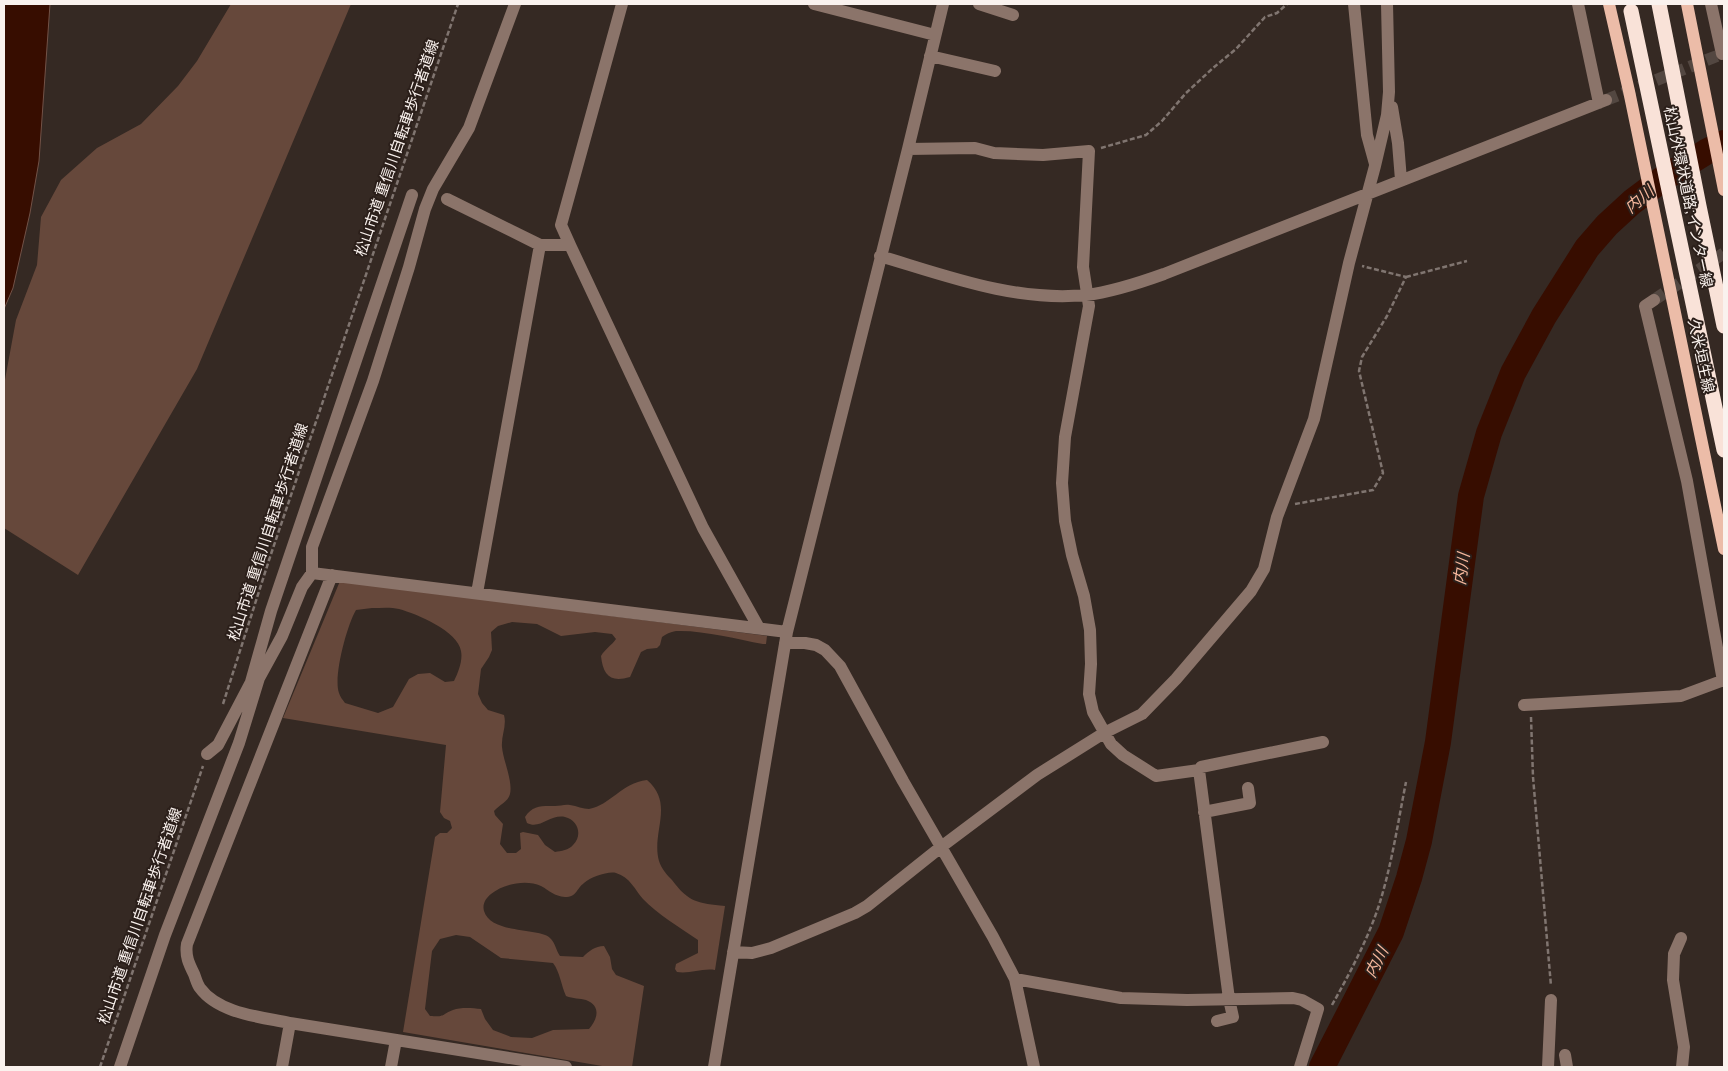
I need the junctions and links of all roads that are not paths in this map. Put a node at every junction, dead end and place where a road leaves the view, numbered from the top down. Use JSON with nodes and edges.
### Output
{"nodes":[{"id":1,"x":515,"y":4,"type":"edge"},
{"id":2,"x":622,"y":4,"type":"edge"},
{"id":3,"x":814,"y":4,"type":"edge"},
{"id":4,"x":942,"y":4,"type":"edge"},
{"id":5,"x":978,"y":4,"type":"edge"},
{"id":6,"x":1354,"y":4,"type":"edge"},
{"id":7,"x":1388,"y":4,"type":"edge"},
{"id":8,"x":1578,"y":4,"type":"edge"},
{"id":9,"x":1609,"y":4,"type":"edge"},
{"id":10,"x":1659,"y":4,"type":"edge"},
{"id":11,"x":1687,"y":4,"type":"edge"},
{"id":12,"x":1711,"y":4,"type":"edge"},
{"id":13,"x":1631,"y":11,"type":"dead end"},
{"id":14,"x":1013,"y":15,"type":"dead end"},
{"id":15,"x":935,"y":35,"type":"junction"},
{"id":16,"x":1721,"y":54,"type":"edge"},
{"id":17,"x":930,"y":56,"type":"junction"},
{"id":18,"x":995,"y":71,"type":"dead end"},
{"id":19,"x":1389,"y":92,"type":"junction"},
{"id":20,"x":908,"y":149,"type":"junction"},
{"id":21,"x":1375,"y":166,"type":"junction"},
{"id":22,"x":1401,"y":180,"type":"junction"},
{"id":23,"x":1724,"y":190,"type":"edge"},
{"id":24,"x":1368,"y":192,"type":"junction"},
{"id":25,"x":412,"y":195,"type":"dead end"},
{"id":26,"x":447,"y":199,"type":"dead end"},
{"id":27,"x":540,"y":245,"type":"junction"},
{"id":28,"x":570,"y":245,"type":"junction"},
{"id":29,"x":880,"y":256,"type":"junction"},
{"id":30,"x":1088,"y":295,"type":"junction"},
{"id":31,"x":1654,"y":300,"type":"tunnel mouth"},
{"id":32,"x":1724,"y":326,"type":"edge"},
{"id":33,"x":1724,"y":450,"type":"edge"},
{"id":34,"x":1724,"y":549,"type":"edge"},
{"id":35,"x":312,"y":573,"type":"junction"},
{"id":36,"x":332,"y":574,"type":"junction"},
{"id":37,"x":477,"y":593,"type":"junction"},
{"id":38,"x":759,"y":628,"type":"junction"},
{"id":39,"x":786,"y":638,"type":"junction"},
{"id":40,"x":255,"y":681,"type":"junction"},
{"id":41,"x":1723,"y":681,"type":"edge"},
{"id":42,"x":1527,"y":704,"type":"road end"},
{"id":43,"x":1104,"y":733,"type":"junction"},
{"id":44,"x":1323,"y":742,"type":"dead end"},
{"id":45,"x":207,"y":754,"type":"road end"},
{"id":46,"x":1199,"y":770,"type":"junction"},
{"id":47,"x":1248,"y":788,"type":"dead end"},
{"id":48,"x":1204,"y":812,"type":"junction"},
{"id":49,"x":941,"y":847,"type":"junction"},
{"id":50,"x":1680,"y":938,"type":"dead end"},
{"id":51,"x":733,"y":952,"type":"junction"},
{"id":52,"x":1015,"y":979,"type":"junction"},
{"id":53,"x":1229,"y":999,"type":"junction"},
{"id":54,"x":1551,"y":1000,"type":"road end"},
{"id":55,"x":1218,"y":1021,"type":"dead end"},
{"id":56,"x":290,"y":1023,"type":"junction"},
{"id":57,"x":396,"y":1040,"type":"junction"},
{"id":58,"x":494,"y":1062,"type":"edge"},
{"id":59,"x":120,"y":1067,"type":"edge"},
{"id":60,"x":282,"y":1067,"type":"edge"},
{"id":61,"x":391,"y":1067,"type":"edge"},
{"id":62,"x":566,"y":1067,"type":"edge"},
{"id":63,"x":714,"y":1067,"type":"edge"},
{"id":64,"x":1034,"y":1067,"type":"edge"},
{"id":65,"x":1300,"y":1067,"type":"edge"},
{"id":66,"x":1548,"y":1067,"type":"edge"},
{"id":67,"x":1682,"y":1067,"type":"edge"}],
"edges":[{"from":1,"to":35,"type":"street"},
{"from":2,"to":28,"type":"street"},
{"from":3,"to":15,"type":"street"},
{"from":4,"to":15,"type":"street"},
{"from":5,"to":14,"type":"street"},
{"from":6,"to":21,"type":"street"},
{"from":7,"to":19,"type":"street"},
{"from":8,"to":22,"type":"street"},
{"from":9,"to":34,"type":"main road","name":"久米垣生線"},
{"from":10,"to":32,"type":"highway","name":"松山外環状道路;インター線","bridge":true},
{"from":11,"to":23,"type":"main road"},
{"from":12,"to":16,"type":"street"},
{"from":13,"to":33,"type":"highway","name":"松山外環状道路;インター線","bridge":true},
{"from":15,"to":17,"type":"street"},
{"from":17,"to":18,"type":"street"},
{"from":17,"to":20,"type":"street"},
{"from":19,"to":21,"type":"street"},
{"from":19,"to":22,"type":"street"},
{"from":20,"to":29,"type":"street"},
{"from":20,"to":30,"type":"street"},
{"from":21,"to":24,"type":"street"},
{"from":22,"to":24,"type":"street"},
{"from":24,"to":30,"type":"street"},
{"from":24,"to":43,"type":"street"},
{"from":25,"to":40,"type":"street"},
{"from":26,"to":27,"type":"street"},
{"from":27,"to":28,"type":"street"},
{"from":27,"to":37,"type":"street"},
{"from":28,"to":38,"type":"street"},
{"from":29,"to":30,"type":"street"},
{"from":29,"to":39,"type":"street"},
{"from":30,"to":43,"type":"street"},
{"from":31,"to":41,"type":"street"},
{"from":35,"to":36,"type":"street"},
{"from":35,"to":40,"type":"street"},
{"from":36,"to":37,"type":"street"},
{"from":36,"to":56,"type":"street"},
{"from":37,"to":38,"type":"street"},
{"from":38,"to":39,"type":"street"},
{"from":39,"to":49,"type":"street"},
{"from":39,"to":51,"type":"street"},
{"from":40,"to":45,"type":"street"},
{"from":40,"to":59,"type":"street"},
{"from":41,"to":42,"type":"street"},
{"from":43,"to":46,"type":"street"},
{"from":43,"to":49,"type":"street"},
{"from":44,"to":46,"type":"street"},
{"from":46,"to":48,"type":"street"},
{"from":47,"to":48,"type":"street"},
{"from":48,"to":53,"type":"street"},
{"from":49,"to":51,"type":"street"},
{"from":49,"to":52,"type":"street"},
{"from":50,"to":67,"type":"street"},
{"from":51,"to":63,"type":"street"},
{"from":52,"to":53,"type":"street"},
{"from":52,"to":64,"type":"street"},
{"from":53,"to":55,"type":"street"},
{"from":53,"to":65,"type":"street"},
{"from":54,"to":66,"type":"street"},
{"from":56,"to":57,"type":"street"},
{"from":56,"to":60,"type":"street"},
{"from":57,"to":58,"type":"street"},
{"from":57,"to":61,"type":"street"},
{"from":58,"to":62,"type":"street"}]}
